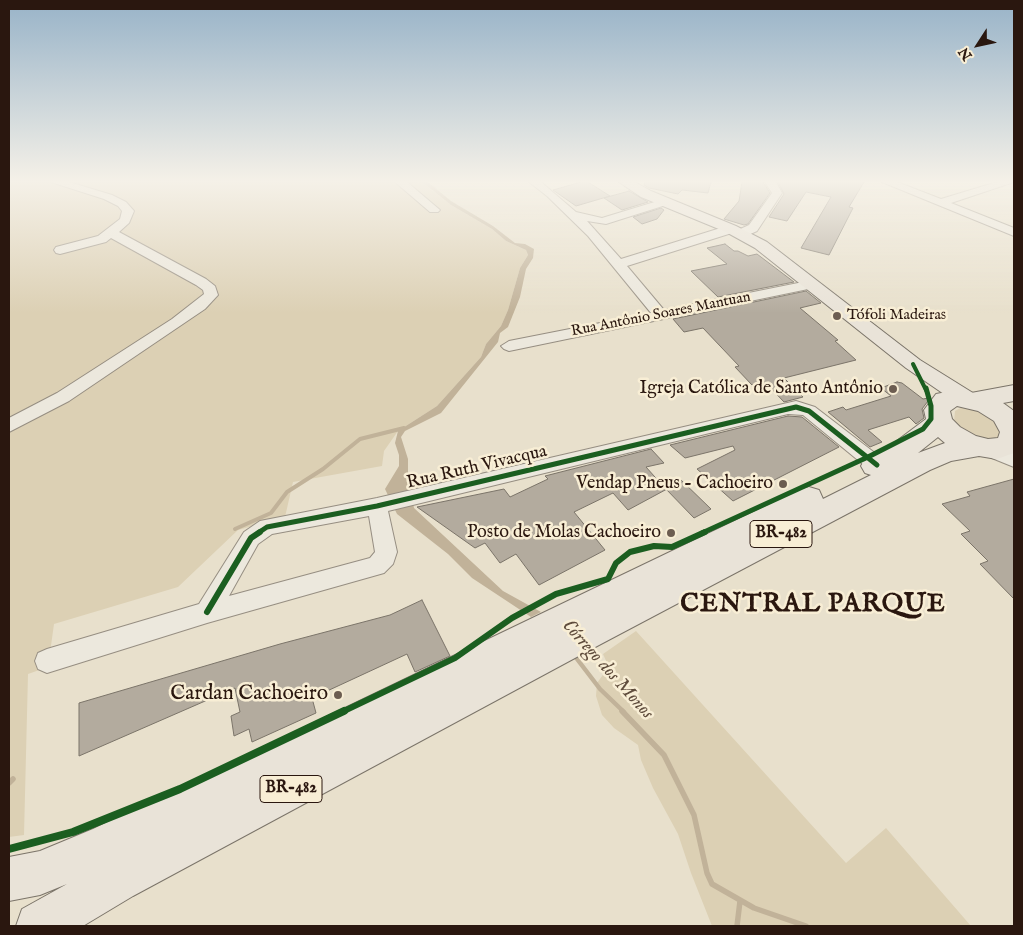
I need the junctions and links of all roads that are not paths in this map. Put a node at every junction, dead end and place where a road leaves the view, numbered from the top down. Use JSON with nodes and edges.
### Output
{"nodes":[{"id":1,"x":119,"y":226,"type":"edge"},
{"id":2,"x":584,"y":226,"type":"edge"},
{"id":3,"x":723,"y":226,"type":"edge"},
{"id":4,"x":754,"y":226,"type":"edge"},
{"id":5,"x":999,"y":226,"type":"edge"},
{"id":6,"x":736,"y":231,"type":"junction"},
{"id":7,"x":1013,"y":231,"type":"edge"},
{"id":8,"x":112,"y":233,"type":"junction"},
{"id":9,"x":60,"y":250,"type":"dead end"},
{"id":10,"x":618,"y":264,"type":"junction"},
{"id":11,"x":813,"y":284,"type":"junction"},
{"id":12,"x":662,"y":315,"type":"junction"},
{"id":13,"x":509,"y":346,"type":"dead end"},
{"id":14,"x":913,"y":364,"type":"junction"},
{"id":15,"x":1014,"y":393,"type":"edge"},
{"id":16,"x":970,"y":399,"type":"junction"},
{"id":17,"x":939,"y":414,"type":"junction"},
{"id":18,"x":1013,"y":425,"type":"edge"},
{"id":19,"x":9,"y":426,"type":"edge"},
{"id":20,"x":983,"y":448,"type":"junction"},
{"id":21,"x":1014,"y":460,"type":"edge"},
{"id":22,"x":877,"y":464,"type":"junction"},
{"id":23,"x":382,"y":505,"type":"junction"},
{"id":24,"x":207,"y":612,"type":"junction"},
{"id":25,"x":581,"y":624,"type":"junction"},
{"id":26,"x":539,"y":646,"type":"junction"},
{"id":27,"x":47,"y":661,"type":"dead end"},
{"id":28,"x":9,"y":879,"type":"edge"},
{"id":29,"x":39,"y":926,"type":"edge"}],
"edges":[{"from":1,"to":8,"type":"street"},
{"from":2,"to":10,"type":"street"},
{"from":3,"to":6,"type":"main road"},
{"from":4,"to":6,"type":"street"},
{"from":5,"to":7,"type":"street"},
{"from":6,"to":10,"type":"street"},
{"from":6,"to":11,"type":"main road"},
{"from":8,"to":9,"type":"street"},
{"from":8,"to":19,"type":"street"},
{"from":10,"to":12,"type":"street"},
{"from":11,"to":12,"type":"street","name":"Rua Antônio Soares Mantuan"},
{"from":11,"to":14,"type":"main road"},
{"from":12,"to":13,"type":"street","name":"Rua Antônio Soares Mantuan"},
{"from":14,"to":16,"type":"main road"},
{"from":14,"to":17,"type":"main road"},
{"from":15,"to":16,"type":"highway"},
{"from":16,"to":17,"type":"highway"},
{"from":16,"to":18,"type":"highway"},
{"from":17,"to":20,"type":"highway"},
{"from":17,"to":22,"type":"highway","number":"BR-482"},
{"from":18,"to":20,"type":"highway"},
{"from":20,"to":21,"type":"street"},
{"from":20,"to":25,"type":"highway","number":"BR-482"},
{"from":22,"to":23,"type":"street","name":"Rua Ruth Vivacqua"},
{"from":22,"to":25,"type":"highway","number":"BR-482"},
{"from":23,"to":24,"type":"street","name":"Rua Ruth Vivacqua"},
{"from":23,"to":24,"type":"street"},
{"from":24,"to":27,"type":"street"},
{"from":25,"to":26,"type":"highway","number":"BR-482"},
{"from":26,"to":28,"type":"highway","number":"BR-482"},
{"from":26,"to":29,"type":"highway","number":"BR-482"}]}
